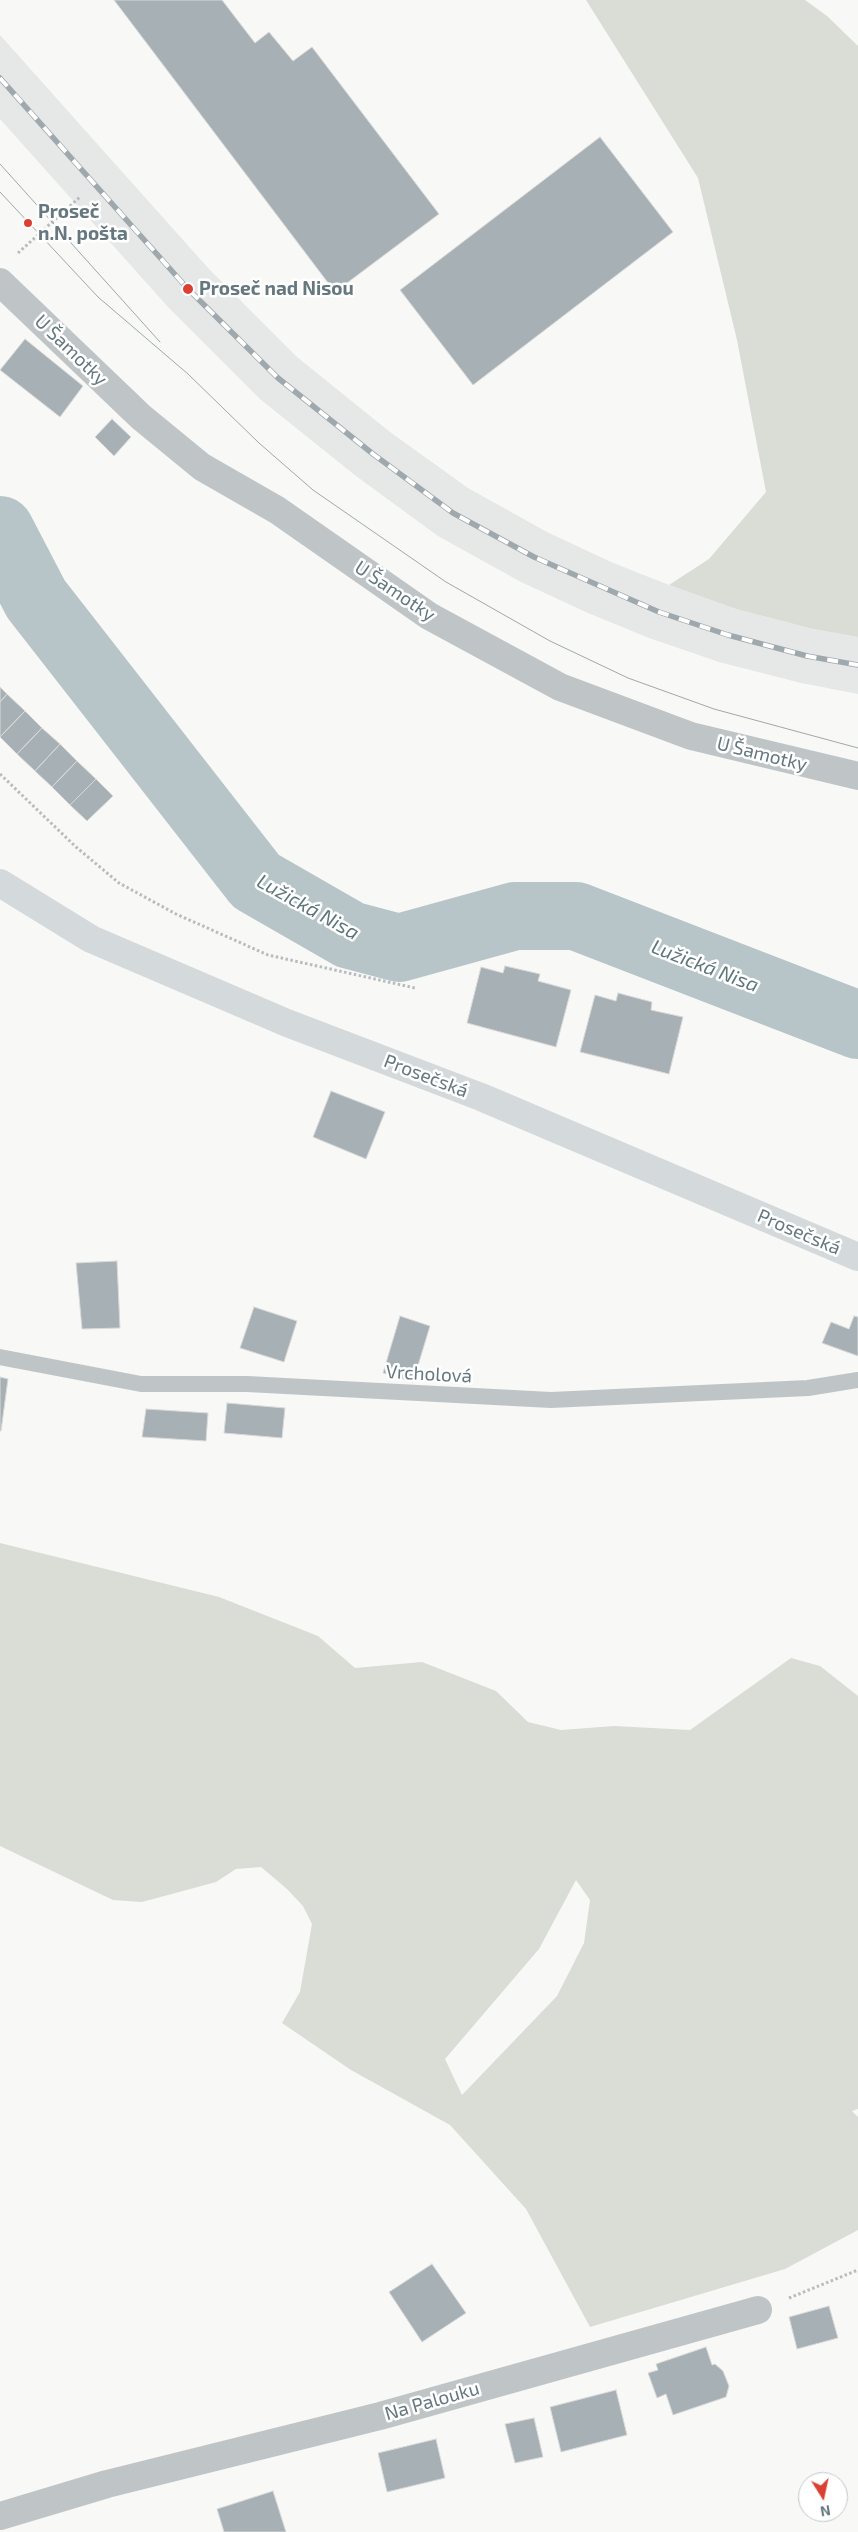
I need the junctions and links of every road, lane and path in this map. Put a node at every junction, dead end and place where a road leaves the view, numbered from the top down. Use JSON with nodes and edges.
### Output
{"nodes":[{"id":1,"x":81,"y":196,"type":"dead end"},
{"id":2,"x":6,"y":270,"type":"edge"},
{"id":3,"x":0,"y":774,"type":"edge"},
{"id":4,"x":858,"y":776,"type":"edge"},
{"id":5,"x":0,"y":883,"type":"edge"},
{"id":6,"x":415,"y":988,"type":"dead end"},
{"id":7,"x":858,"y":1257,"type":"edge"},
{"id":8,"x":0,"y":1357,"type":"edge"},
{"id":9,"x":858,"y":1380,"type":"edge"},
{"id":10,"x":858,"y":2270,"type":"edge"},
{"id":11,"x":758,"y":2310,"type":"joint"},
{"id":12,"x":0,"y":2516,"type":"edge"}],
"edges":[{"from":1,"to":2,"type":"path"},
{"from":2,"to":4,"type":"street","name":"U Šamotky"},
{"from":3,"to":6,"type":"path"},
{"from":5,"to":7,"type":"main road","name":"Prosečská"},
{"from":8,"to":9,"type":"lane","name":"Vrcholová"},
{"from":10,"to":11,"type":"path"},
{"from":11,"to":12,"type":"street","name":"Na Palouku"}]}
